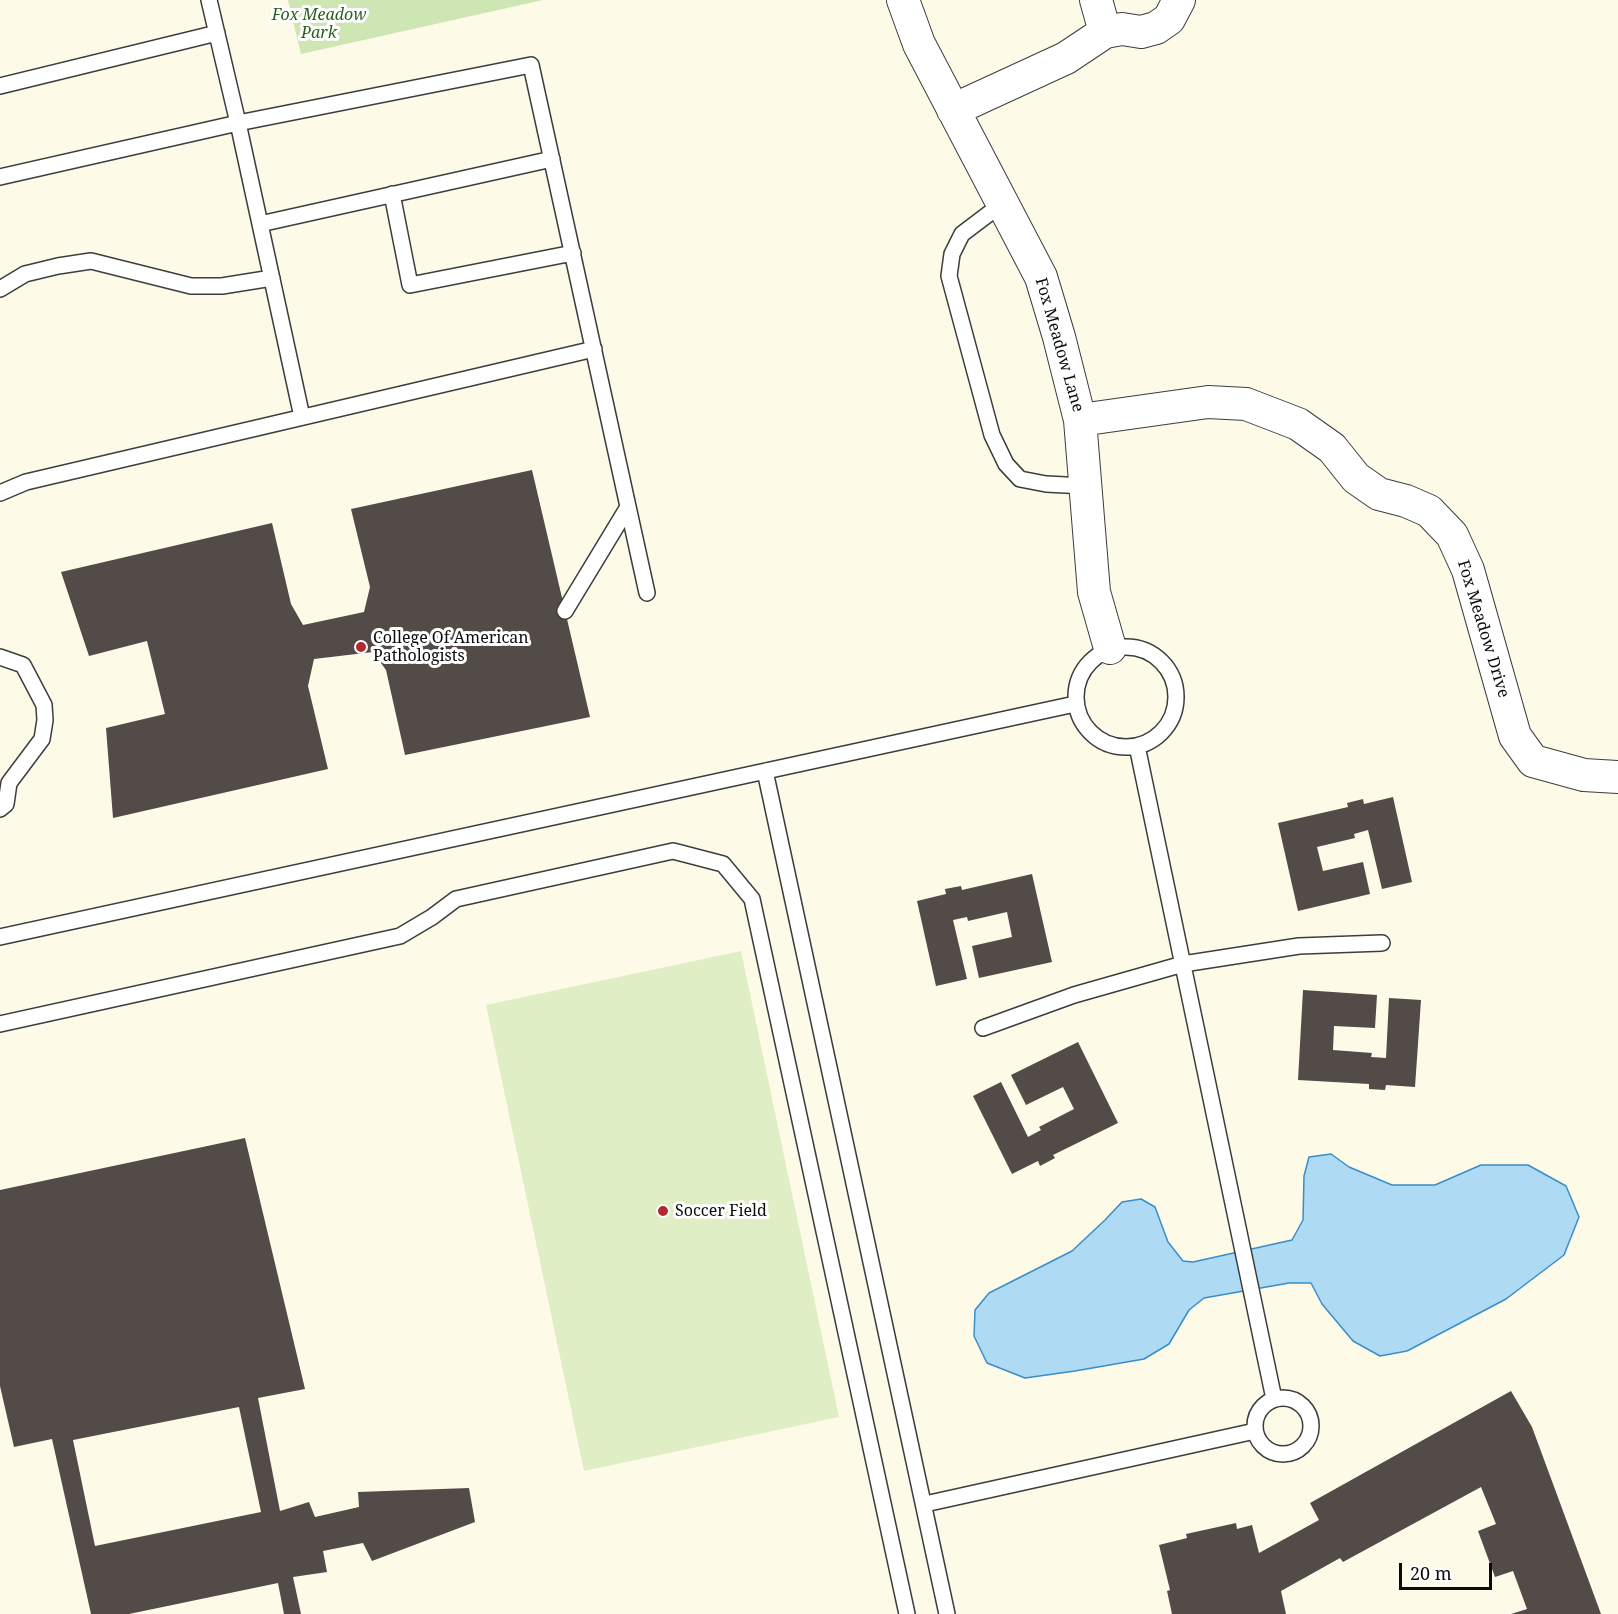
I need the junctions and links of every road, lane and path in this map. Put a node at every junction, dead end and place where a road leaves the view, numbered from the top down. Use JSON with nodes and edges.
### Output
{"nodes":[{"id":1,"x":209,"y":0,"type":"edge"},
{"id":2,"x":903,"y":0,"type":"edge"},
{"id":3,"x":1096,"y":0,"type":"edge"},
{"id":4,"x":1179,"y":0,"type":"edge"},
{"id":5,"x":1105,"y":32,"type":"junction"},
{"id":6,"x":217,"y":33,"type":"junction"},
{"id":7,"x":0,"y":86,"type":"edge"},
{"id":8,"x":953,"y":110,"type":"junction"},
{"id":9,"x":238,"y":123,"type":"junction"},
{"id":10,"x":552,"y":159,"type":"junction"},
{"id":11,"x":0,"y":177,"type":"edge"},
{"id":12,"x":392,"y":195,"type":"junction"},
{"id":13,"x":1003,"y":203,"type":"junction"},
{"id":14,"x":260,"y":224,"type":"junction"},
{"id":15,"x":573,"y":253,"type":"junction"},
{"id":16,"x":272,"y":278,"type":"junction"},
{"id":17,"x":0,"y":289,"type":"edge"},
{"id":18,"x":594,"y":349,"type":"junction"},
{"id":19,"x":302,"y":417,"type":"junction"},
{"id":20,"x":1080,"y":420,"type":"junction"},
{"id":21,"x":1085,"y":486,"type":"junction"},
{"id":22,"x":0,"y":493,"type":"edge"},
{"id":23,"x":628,"y":507,"type":"junction"},
{"id":24,"x":647,"y":593,"type":"dead end"},
{"id":25,"x":565,"y":611,"type":"dead end"},
{"id":26,"x":1110,"y":648,"type":"junction"},
{"id":27,"x":0,"y":657,"type":"edge"},
{"id":28,"x":1075,"y":704,"type":"junction"},
{"id":29,"x":1137,"y":746,"type":"junction"},
{"id":30,"x":765,"y":771,"type":"junction"},
{"id":31,"x":1618,"y":777,"type":"edge"},
{"id":32,"x":0,"y":809,"type":"edge"},
{"id":33,"x":0,"y":937,"type":"edge"},
{"id":34,"x":1382,"y":943,"type":"dead end"},
{"id":35,"x":1183,"y":964,"type":"junction"},
{"id":36,"x":0,"y":1024,"type":"edge"},
{"id":37,"x":983,"y":1028,"type":"dead end"},
{"id":38,"x":1274,"y":1399,"type":"junction"},
{"id":39,"x":1255,"y":1431,"type":"junction"},
{"id":40,"x":925,"y":1504,"type":"junction"},
{"id":41,"x":907,"y":1614,"type":"edge"},
{"id":42,"x":947,"y":1614,"type":"edge"}],
"edges":[{"from":1,"to":6,"type":"lane"},
{"from":2,"to":8,"type":"street","name":"Fox Meadow Lane"},
{"from":3,"to":5,"type":"street"},
{"from":4,"to":5,"type":"street"},
{"from":5,"to":8,"type":"street"},
{"from":6,"to":7,"type":"lane"},
{"from":6,"to":9,"type":"lane"},
{"from":8,"to":13,"type":"street","name":"Fox Meadow Lane"},
{"from":9,"to":10,"type":"lane"},
{"from":9,"to":11,"type":"lane"},
{"from":9,"to":14,"type":"lane"},
{"from":10,"to":12,"type":"lane"},
{"from":10,"to":15,"type":"lane"},
{"from":12,"to":14,"type":"lane"},
{"from":12,"to":15,"type":"lane"},
{"from":13,"to":20,"type":"street","name":"Fox Meadow Lane"},
{"from":13,"to":21,"type":"lane"},
{"from":14,"to":16,"type":"lane"},
{"from":15,"to":18,"type":"lane"},
{"from":16,"to":17,"type":"lane"},
{"from":16,"to":19,"type":"lane"},
{"from":18,"to":19,"type":"lane"},
{"from":18,"to":23,"type":"lane"},
{"from":19,"to":22,"type":"lane"},
{"from":20,"to":21,"type":"street","name":"Fox Meadow Lane"},
{"from":20,"to":31,"type":"street","name":"Fox Meadow Drive"},
{"from":21,"to":26,"type":"street","name":"Fox Meadow Lane"},
{"from":23,"to":24,"type":"lane"},
{"from":23,"to":25,"type":"lane"},
{"from":26,"to":28,"type":"lane"},
{"from":26,"to":29,"type":"lane"},
{"from":27,"to":32,"type":"lane"},
{"from":28,"to":29,"type":"lane"},
{"from":28,"to":30,"type":"lane"},
{"from":29,"to":35,"type":"lane"},
{"from":30,"to":33,"type":"lane"},
{"from":30,"to":40,"type":"lane"},
{"from":34,"to":35,"type":"lane"},
{"from":35,"to":37,"type":"lane"},
{"from":35,"to":38,"type":"lane"},
{"from":36,"to":41,"type":"lane"},
{"from":38,"to":39,"type":"lane"},
{"from":38,"to":39,"type":"lane"},
{"from":39,"to":40,"type":"lane"},
{"from":40,"to":42,"type":"lane"}]}
